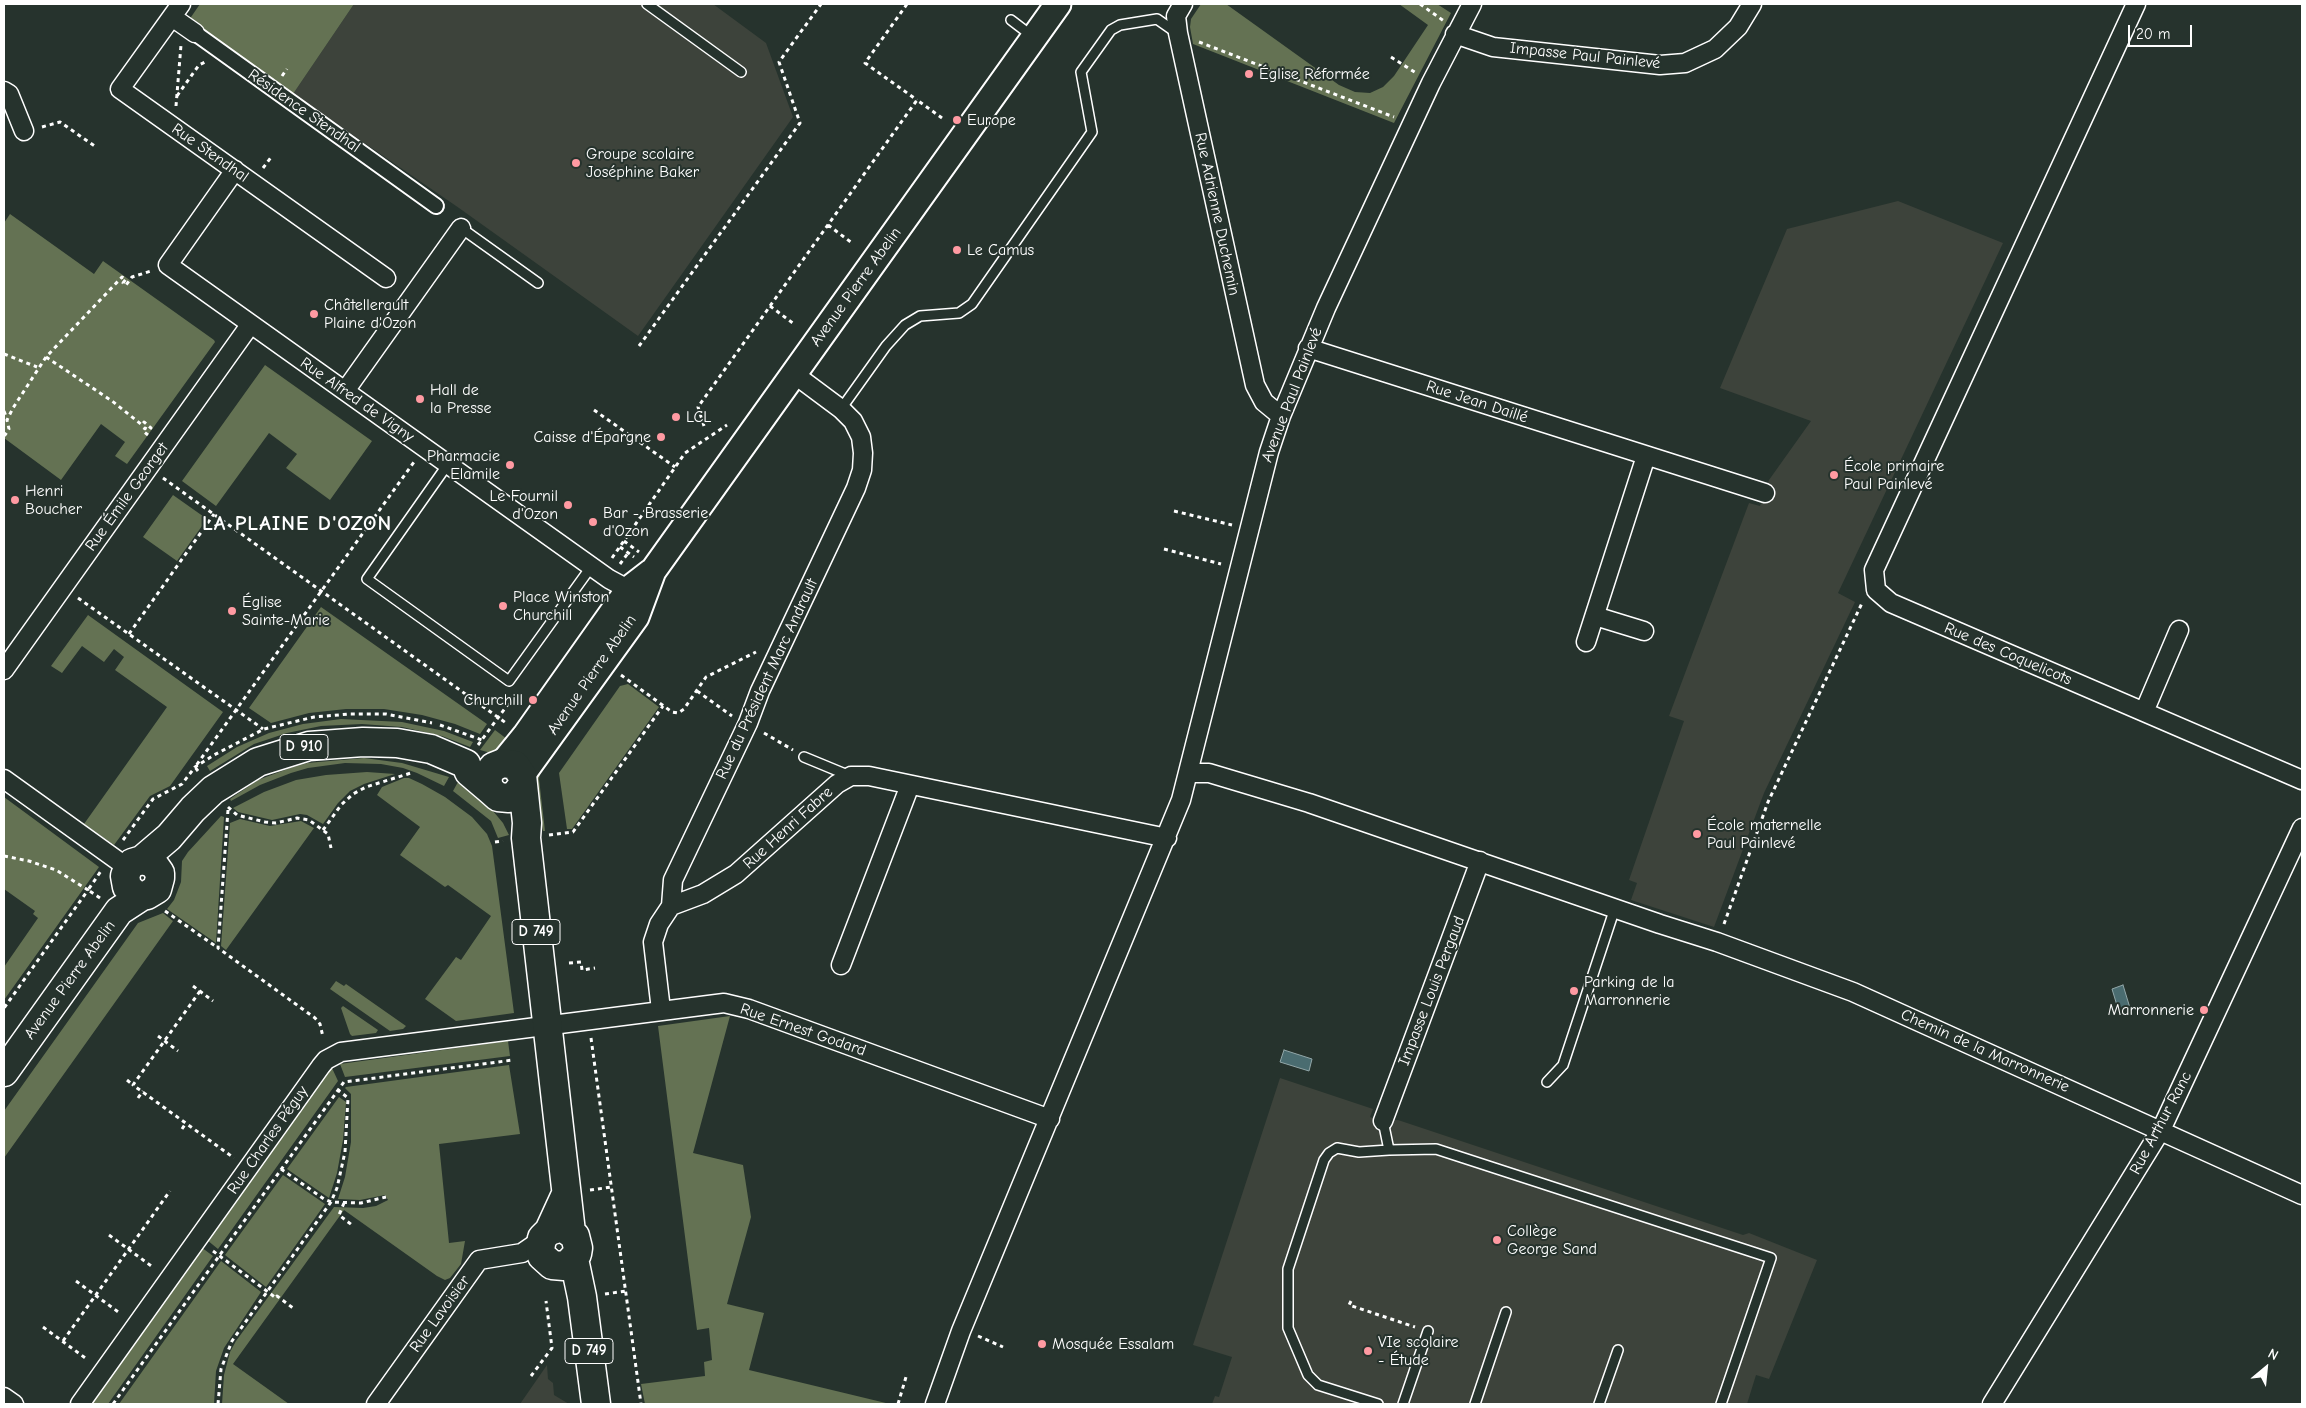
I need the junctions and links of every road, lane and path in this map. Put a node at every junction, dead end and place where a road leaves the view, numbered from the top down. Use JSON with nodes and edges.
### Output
{"nodes":[{"id":1,"x":647,"y":4,"type":"edge"},
{"id":2,"x":821,"y":4,"type":"edge"},
{"id":3,"x":907,"y":4,"type":"edge"},
{"id":4,"x":1058,"y":4,"type":"edge"},
{"id":5,"x":1183,"y":4,"type":"edge"},
{"id":6,"x":1420,"y":4,"type":"edge"},
{"id":7,"x":1472,"y":4,"type":"edge"},
{"id":8,"x":1752,"y":4,"type":"edge"},
{"id":9,"x":2136,"y":4,"type":"edge"},
{"id":10,"x":182,"y":19,"type":"edge"},
{"id":11,"x":1011,"y":20,"type":"dead end"},
{"id":12,"x":1450,"y":28,"type":"junction"},
{"id":13,"x":1178,"y":33,"type":"junction"},
{"id":14,"x":1035,"y":37,"type":"junction"},
{"id":15,"x":222,"y":53,"type":"junction"},
{"id":16,"x":1391,"y":57,"type":"dead end"},
{"id":17,"x":741,"y":72,"type":"dead end"},
{"id":18,"x":1431,"y":83,"type":"junction"},
{"id":19,"x":4,"y":91,"type":"edge"},
{"id":20,"x":917,"y":100,"type":"junction"},
{"id":21,"x":942,"y":118,"type":"dead end"},
{"id":22,"x":1412,"y":124,"type":"junction"},
{"id":23,"x":24,"y":131,"type":"joint"},
{"id":24,"x":96,"y":147,"type":"dead end"},
{"id":25,"x":234,"y":170,"type":"junction"},
{"id":26,"x":436,"y":206,"type":"dead end"},
{"id":27,"x":828,"y":225,"type":"junction"},
{"id":28,"x":461,"y":228,"type":"joint"},
{"id":29,"x":852,"y":243,"type":"dead end"},
{"id":30,"x":168,"y":265,"type":"junction"},
{"id":31,"x":386,"y":278,"type":"dead end"},
{"id":32,"x":538,"y":283,"type":"dead end"},
{"id":33,"x":770,"y":306,"type":"junction"},
{"id":34,"x":794,"y":324,"type":"dead end"},
{"id":35,"x":250,"y":325,"type":"junction"},
{"id":36,"x":639,"y":346,"type":"dead end"},
{"id":37,"x":1308,"y":348,"type":"junction"},
{"id":38,"x":4,"y":354,"type":"edge"},
{"id":39,"x":46,"y":357,"type":"junction"},
{"id":40,"x":38,"y":367,"type":"junction"},
{"id":41,"x":794,"y":374,"type":"junction"},
{"id":42,"x":345,"y":391,"type":"junction"},
{"id":43,"x":841,"y":409,"type":"junction"},
{"id":44,"x":594,"y":410,"type":"dead end"},
{"id":45,"x":4,"y":411,"type":"edge"},
{"id":46,"x":1281,"y":416,"type":"junction"},
{"id":47,"x":7,"y":420,"type":"junction"},
{"id":48,"x":704,"y":426,"type":"dead end"},
{"id":49,"x":4,"y":434,"type":"edge"},
{"id":50,"x":164,"y":446,"type":"junction"},
{"id":51,"x":425,"y":448,"type":"junction"},
{"id":52,"x":685,"y":453,"type":"dead end"},
{"id":53,"x":1646,"y":456,"type":"junction"},
{"id":54,"x":448,"y":464,"type":"junction"},
{"id":55,"x":675,"y":467,"type":"junction"},
{"id":56,"x":149,"y":468,"type":"junction"},
{"id":57,"x":1764,"y":494,"type":"dead end"},
{"id":58,"x":1174,"y":511,"type":"dead end"},
{"id":59,"x":214,"y":514,"type":"junction"},
{"id":60,"x":1249,"y":530,"type":"junction"},
{"id":61,"x":1164,"y":549,"type":"dead end"},
{"id":62,"x":1239,"y":568,"type":"junction"},
{"id":63,"x":596,"y":570,"type":"junction"},
{"id":64,"x":63,"y":588,"type":"junction"},
{"id":65,"x":321,"y":590,"type":"junction"},
{"id":66,"x":1876,"y":590,"type":"junction"},
{"id":67,"x":636,"y":593,"type":"junction"},
{"id":68,"x":1595,"y":616,"type":"junction"},
{"id":69,"x":2179,"y":630,"type":"dead end"},
{"id":70,"x":1644,"y":631,"type":"dead end"},
{"id":71,"x":129,"y":634,"type":"junction"},
{"id":72,"x":1586,"y":642,"type":"dead end"},
{"id":73,"x":758,"y":651,"type":"dead end"},
{"id":74,"x":4,"y":670,"type":"edge"},
{"id":75,"x":616,"y":672,"type":"dead end"},
{"id":76,"x":697,"y":691,"type":"junction"},
{"id":77,"x":663,"y":706,"type":"junction"},
{"id":78,"x":236,"y":710,"type":"junction"},
{"id":79,"x":2144,"y":712,"type":"junction"},
{"id":80,"x":748,"y":723,"type":"junction"},
{"id":81,"x":264,"y":730,"type":"dead end"},
{"id":82,"x":804,"y":757,"type":"joint"},
{"id":83,"x":466,"y":764,"type":"junction"},
{"id":84,"x":411,"y":773,"type":"dead end"},
{"id":85,"x":1189,"y":773,"type":"junction"},
{"id":86,"x":851,"y":776,"type":"junction"},
{"id":87,"x":4,"y":779,"type":"edge"},
{"id":88,"x":505,"y":779,"type":"junction"},
{"id":89,"x":2302,"y":780,"type":"edge"},
{"id":90,"x":910,"y":786,"type":"junction"},
{"id":91,"x":221,"y":798,"type":"junction"},
{"id":92,"x":2302,"y":828,"type":"edge"},
{"id":93,"x":323,"y":830,"type":"junction"},
{"id":94,"x":526,"y":838,"type":"junction"},
{"id":95,"x":1167,"y":838,"type":"junction"},
{"id":96,"x":330,"y":848,"type":"dead end"},
{"id":97,"x":4,"y":856,"type":"edge"},
{"id":98,"x":1480,"y":862,"type":"junction"},
{"id":99,"x":143,"y":881,"type":"junction"},
{"id":100,"x":671,"y":906,"type":"junction"},
{"id":101,"x":1616,"y":907,"type":"junction"},
{"id":102,"x":1717,"y":942,"type":"junction"},
{"id":103,"x":218,"y":948,"type":"junction"},
{"id":104,"x":569,"y":963,"type":"dead end"},
{"id":105,"x":840,"y":965,"type":"dead end"},
{"id":106,"x":595,"y":968,"type":"dead end"},
{"id":107,"x":193,"y":986,"type":"dead end"},
{"id":108,"x":200,"y":991,"type":"junction"},
{"id":109,"x":213,"y":1001,"type":"dead end"},
{"id":110,"x":4,"y":1008,"type":"edge"},
{"id":111,"x":661,"y":1010,"type":"junction"},
{"id":112,"x":589,"y":1021,"type":"junction"},
{"id":113,"x":547,"y":1026,"type":"junction"},
{"id":114,"x":158,"y":1036,"type":"dead end"},
{"id":115,"x":323,"y":1037,"type":"dead end"},
{"id":116,"x":164,"y":1041,"type":"junction"},
{"id":117,"x":178,"y":1051,"type":"dead end"},
{"id":118,"x":513,"y":1060,"type":"dead end"},
{"id":119,"x":4,"y":1072,"type":"edge"},
{"id":120,"x":127,"y":1080,"type":"dead end"},
{"id":121,"x":1547,"y":1082,"type":"dead end"},
{"id":122,"x":133,"y":1085,"type":"junction"},
{"id":123,"x":338,"y":1090,"type":"junction"},
{"id":124,"x":143,"y":1091,"type":"junction"},
{"id":125,"x":138,"y":1098,"type":"dead end"},
{"id":126,"x":1050,"y":1119,"type":"junction"},
{"id":127,"x":1383,"y":1121,"type":"joint"},
{"id":128,"x":186,"y":1123,"type":"junction"},
{"id":129,"x":182,"y":1129,"type":"dead end"},
{"id":130,"x":2161,"y":1130,"type":"junction"},
{"id":131,"x":1389,"y":1150,"type":"junction"},
{"id":132,"x":235,"y":1158,"type":"dead end"},
{"id":133,"x":281,"y":1169,"type":"junction"},
{"id":134,"x":170,"y":1191,"type":"dead end"},
{"id":135,"x":2302,"y":1195,"type":"edge"},
{"id":136,"x":386,"y":1197,"type":"dead end"},
{"id":137,"x":331,"y":1202,"type":"junction"},
{"id":138,"x":344,"y":1203,"type":"junction"},
{"id":139,"x":352,"y":1225,"type":"dead end"},
{"id":140,"x":109,"y":1235,"type":"dead end"},
{"id":141,"x":197,"y":1240,"type":"junction"},
{"id":142,"x":128,"y":1249,"type":"junction"},
{"id":143,"x":552,"y":1249,"type":"junction"},
{"id":144,"x":219,"y":1256,"type":"junction"},
{"id":145,"x":154,"y":1268,"type":"dead end"},
{"id":146,"x":76,"y":1281,"type":"dead end"},
{"id":147,"x":267,"y":1292,"type":"junction"},
{"id":148,"x":95,"y":1295,"type":"junction"},
{"id":149,"x":546,"y":1301,"type":"dead end"},
{"id":150,"x":1351,"y":1301,"type":"dead end"},
{"id":151,"x":293,"y":1308,"type":"dead end"},
{"id":152,"x":1506,"y":1312,"type":"dead end"},
{"id":153,"x":121,"y":1314,"type":"dead end"},
{"id":154,"x":43,"y":1327,"type":"dead end"},
{"id":155,"x":961,"y":1331,"type":"junction"},
{"id":156,"x":1428,"y":1331,"type":"joint"},
{"id":157,"x":63,"y":1341,"type":"junction"},
{"id":158,"x":1003,"y":1347,"type":"dead end"},
{"id":159,"x":1618,"y":1350,"type":"dead end"},
{"id":160,"x":88,"y":1361,"type":"dead end"},
{"id":161,"x":531,"y":1376,"type":"dead end"},
{"id":162,"x":906,"y":1377,"type":"dead end"},
{"id":163,"x":4,"y":1397,"type":"edge"},
{"id":164,"x":14,"y":1404,"type":"edge"},
{"id":165,"x":80,"y":1404,"type":"edge"},
{"id":166,"x":113,"y":1404,"type":"edge"},
{"id":167,"x":218,"y":1404,"type":"edge"},
{"id":168,"x":376,"y":1404,"type":"edge"},
{"id":169,"x":596,"y":1404,"type":"edge"},
{"id":170,"x":641,"y":1404,"type":"edge"},
{"id":171,"x":898,"y":1404,"type":"edge"},
{"id":172,"x":935,"y":1404,"type":"edge"},
{"id":173,"x":1378,"y":1404,"type":"edge"},
{"id":174,"x":1403,"y":1404,"type":"edge"},
{"id":175,"x":1475,"y":1404,"type":"edge"},
{"id":176,"x":1599,"y":1404,"type":"edge"},
{"id":177,"x":1721,"y":1404,"type":"edge"},
{"id":178,"x":1992,"y":1404,"type":"edge"}],
"edges":[{"from":1,"to":17,"type":"lane"},
{"from":2,"to":36,"type":"path"},
{"from":3,"to":20,"type":"path"},
{"from":4,"to":14,"type":"main road","name":"Avenue Pierre Abelin"},
{"from":5,"to":13,"type":"street","name":"Rue Adrienne Duchemin"},
{"from":6,"to":12,"type":"path"},
{"from":7,"to":12,"type":"street","name":"Avenue Paul Painlevé"},
{"from":8,"to":12,"type":"street","name":"Impasse Paul Painlevé"},
{"from":9,"to":66,"type":"street"},
{"from":10,"to":15,"type":"street","name":"Résidence Stendhal"},
{"from":10,"to":15,"type":"path"},
{"from":10,"to":25,"type":"street","name":"Rue Stendhal"},
{"from":11,"to":14,"type":"lane"},
{"from":12,"to":18,"type":"street","name":"Avenue Paul Painlevé"},
{"from":13,"to":22,"type":"path"},
{"from":13,"to":43,"type":"lane"},
{"from":13,"to":46,"type":"street","name":"Rue Adrienne Duchemin"},
{"from":14,"to":41,"type":"main road","name":"Avenue Pierre Abelin"},
{"from":15,"to":26,"type":"street","name":"Résidence Stendhal"},
{"from":16,"to":18,"type":"path"},
{"from":18,"to":22,"type":"street","name":"Avenue Paul Painlevé"},
{"from":19,"to":23,"type":"street"},
{"from":20,"to":21,"type":"path"},
{"from":20,"to":27,"type":"path"},
{"from":22,"to":37,"type":"street","name":"Avenue Paul Painlevé"},
{"from":23,"to":24,"type":"path"},
{"from":25,"to":30,"type":"street"},
{"from":25,"to":31,"type":"street","name":"Rue Stendhal"},
{"from":27,"to":29,"type":"path"},
{"from":27,"to":33,"type":"path"},
{"from":28,"to":32,"type":"lane"},
{"from":28,"to":42,"type":"street"},
{"from":30,"to":35,"type":"street","name":"Rue Alfred de Vigny"},
{"from":30,"to":39,"type":"path"},
{"from":33,"to":34,"type":"path"},
{"from":33,"to":48,"type":"path"},
{"from":35,"to":42,"type":"street","name":"Rue Alfred de Vigny"},
{"from":35,"to":50,"type":"street","name":"Rue Émile Georget"},
{"from":37,"to":46,"type":"street","name":"Avenue Paul Painlevé"},
{"from":37,"to":53,"type":"street","name":"Rue Jean Daillé"},
{"from":38,"to":40,"type":"path"},
{"from":39,"to":40,"type":"path"},
{"from":39,"to":50,"type":"path"},
{"from":40,"to":47,"type":"path"},
{"from":41,"to":43,"type":"street","name":"Rue du Président Marc Andrault"},
{"from":41,"to":67,"type":"main road","name":"Avenue Pierre Abelin"},
{"from":42,"to":51,"type":"street","name":"Rue Alfred de Vigny"},
{"from":43,"to":80,"type":"street","name":"Rue du Président Marc Andrault"},
{"from":44,"to":55,"type":"path"},
{"from":45,"to":47,"type":"path"},
{"from":46,"to":60,"type":"street","name":"Avenue Paul Painlevé"},
{"from":47,"to":49,"type":"path"},
{"from":50,"to":56,"type":"street","name":"Rue Émile Georget"},
{"from":51,"to":54,"type":"street","name":"Rue Alfred de Vigny"},
{"from":51,"to":65,"type":"path"},
{"from":52,"to":55,"type":"path"},
{"from":53,"to":57,"type":"street","name":"Rue Jean Daillé"},
{"from":53,"to":68,"type":"street"},
{"from":54,"to":63,"type":"street","name":"Rue Alfred de Vigny"},
{"from":54,"to":63,"type":"lane"},
{"from":55,"to":63,"type":"path"},
{"from":56,"to":59,"type":"path"},
{"from":56,"to":64,"type":"street","name":"Rue Émile Georget"},
{"from":58,"to":60,"type":"path"},
{"from":59,"to":65,"type":"path"},
{"from":59,"to":71,"type":"path"},
{"from":60,"to":62,"type":"street","name":"Avenue Paul Painlevé"},
{"from":61,"to":62,"type":"path"},
{"from":62,"to":85,"type":"street","name":"Avenue Paul Painlevé"},
{"from":63,"to":67,"type":"street","name":"Rue Alfred de Vigny"},
{"from":64,"to":71,"type":"path"},
{"from":64,"to":74,"type":"street","name":"Rue Émile Georget"},
{"from":65,"to":78,"type":"path"},
{"from":65,"to":83,"type":"path"},
{"from":66,"to":79,"type":"street","name":"Rue des Coquelicots"},
{"from":66,"to":102,"type":"path"},
{"from":67,"to":88,"type":"main road","name":"Avenue Pierre Abelin"},
{"from":68,"to":70,"type":"street"},
{"from":68,"to":72,"type":"street"},
{"from":69,"to":79,"type":"street"},
{"from":71,"to":78,"type":"path"},
{"from":73,"to":76,"type":"path"},
{"from":75,"to":77,"type":"path"},
{"from":76,"to":77,"type":"path"},
{"from":76,"to":80,"type":"path"},
{"from":77,"to":94,"type":"path"},
{"from":78,"to":81,"type":"path"},
{"from":78,"to":91,"type":"path"},
{"from":79,"to":89,"type":"street","name":"Rue des Coquelicots"},
{"from":80,"to":82,"type":"path"},
{"from":80,"to":100,"type":"street","name":"Rue du Président Marc Andrault"},
{"from":82,"to":86,"type":"lane"},
{"from":83,"to":88,"type":"main road","number":"D 910"},
{"from":83,"to":91,"type":"main road","number":"D 910"},
{"from":84,"to":93,"type":"path"},
{"from":85,"to":95,"type":"street","name":"Avenue Paul Painlevé"},
{"from":85,"to":98,"type":"street","name":"Chemin de la Marronnerie"},
{"from":86,"to":90,"type":"street","name":"Rue Henri Fabre"},
{"from":86,"to":100,"type":"street","name":"Rue Henri Fabre"},
{"from":87,"to":99,"type":"street"},
{"from":88,"to":94,"type":"main road"},
{"from":90,"to":95,"type":"street","name":"Rue Henri Fabre"},
{"from":90,"to":105,"type":"street"},
{"from":91,"to":93,"type":"path"},
{"from":91,"to":99,"type":"main road","number":"D 910"},
{"from":91,"to":103,"type":"path"},
{"from":92,"to":130,"type":"street","name":"Rue Arthur Ranc"},
{"from":93,"to":96,"type":"path"},
{"from":94,"to":113,"type":"main road","number":"D 749"},
{"from":95,"to":126,"type":"street","name":"Avenue Paul Painlevé"},
{"from":97,"to":110,"type":"path"},
{"from":98,"to":101,"type":"street","name":"Chemin de la Marronnerie"},
{"from":98,"to":127,"type":"street","name":"Impasse Louis Pergaud"},
{"from":99,"to":103,"type":"path"},
{"from":99,"to":119,"type":"main road","name":"Avenue Pierre Abelin"},
{"from":100,"to":111,"type":"street","name":"Rue du Président Marc Andrault"},
{"from":101,"to":102,"type":"street","name":"Chemin de la Marronnerie"},
{"from":101,"to":121,"type":"lane"},
{"from":102,"to":130,"type":"street","name":"Chemin de la Marronnerie"},
{"from":103,"to":115,"type":"path"},
{"from":104,"to":106,"type":"path"},
{"from":107,"to":108,"type":"path"},
{"from":108,"to":109,"type":"path"},
{"from":108,"to":116,"type":"path"},
{"from":111,"to":112,"type":"street","name":"Rue Ernest Godard"},
{"from":111,"to":126,"type":"street","name":"Rue Ernest Godard"},
{"from":112,"to":113,"type":"street","name":"Rue Ernest Godard"},
{"from":112,"to":170,"type":"path"},
{"from":113,"to":141,"type":"street","name":"Rue Charles Péguy"},
{"from":113,"to":143,"type":"main road","number":"D 749"},
{"from":114,"to":116,"type":"path"},
{"from":116,"to":117,"type":"path"},
{"from":116,"to":122,"type":"path"},
{"from":118,"to":123,"type":"path"},
{"from":120,"to":122,"type":"path"},
{"from":122,"to":124,"type":"path"},
{"from":123,"to":133,"type":"path"},
{"from":123,"to":137,"type":"path"},
{"from":124,"to":125,"type":"path"},
{"from":124,"to":128,"type":"path"},
{"from":126,"to":155,"type":"street","name":"Avenue Paul Painlevé"},
{"from":127,"to":131,"type":"lane"},
{"from":128,"to":129,"type":"path"},
{"from":128,"to":132,"type":"path"},
{"from":130,"to":135,"type":"street","name":"Chemin de la Marronnerie"},
{"from":130,"to":178,"type":"street","name":"Rue Arthur Ranc"},
{"from":131,"to":173,"type":"lane"},
{"from":131,"to":177,"type":"lane"},
{"from":133,"to":137,"type":"path"},
{"from":133,"to":144,"type":"path"},
{"from":134,"to":142,"type":"path"},
{"from":136,"to":138,"type":"path"},
{"from":137,"to":138,"type":"path"},
{"from":137,"to":147,"type":"path"},
{"from":138,"to":139,"type":"path"},
{"from":140,"to":142,"type":"path"},
{"from":141,"to":144,"type":"path"},
{"from":141,"to":165,"type":"street","name":"Rue Charles Péguy"},
{"from":142,"to":145,"type":"path"},
{"from":142,"to":148,"type":"path"},
{"from":143,"to":168,"type":"street","name":"Rue Lavoisier"},
{"from":143,"to":169,"type":"main road","number":"D 749"},
{"from":144,"to":147,"type":"path"},
{"from":144,"to":166,"type":"path"},
{"from":146,"to":148,"type":"path"},
{"from":147,"to":151,"type":"path"},
{"from":147,"to":167,"type":"path"},
{"from":148,"to":153,"type":"path"},
{"from":148,"to":157,"type":"path"},
{"from":149,"to":161,"type":"path"},
{"from":150,"to":156,"type":"path"},
{"from":152,"to":175,"type":"lane"},
{"from":154,"to":157,"type":"path"},
{"from":155,"to":158,"type":"path"},
{"from":155,"to":172,"type":"street","name":"Avenue Paul Painlevé"},
{"from":156,"to":174,"type":"lane"},
{"from":157,"to":160,"type":"path"},
{"from":159,"to":176,"type":"lane"},
{"from":162,"to":171,"type":"path"},
{"from":163,"to":164,"type":"street"}]}
